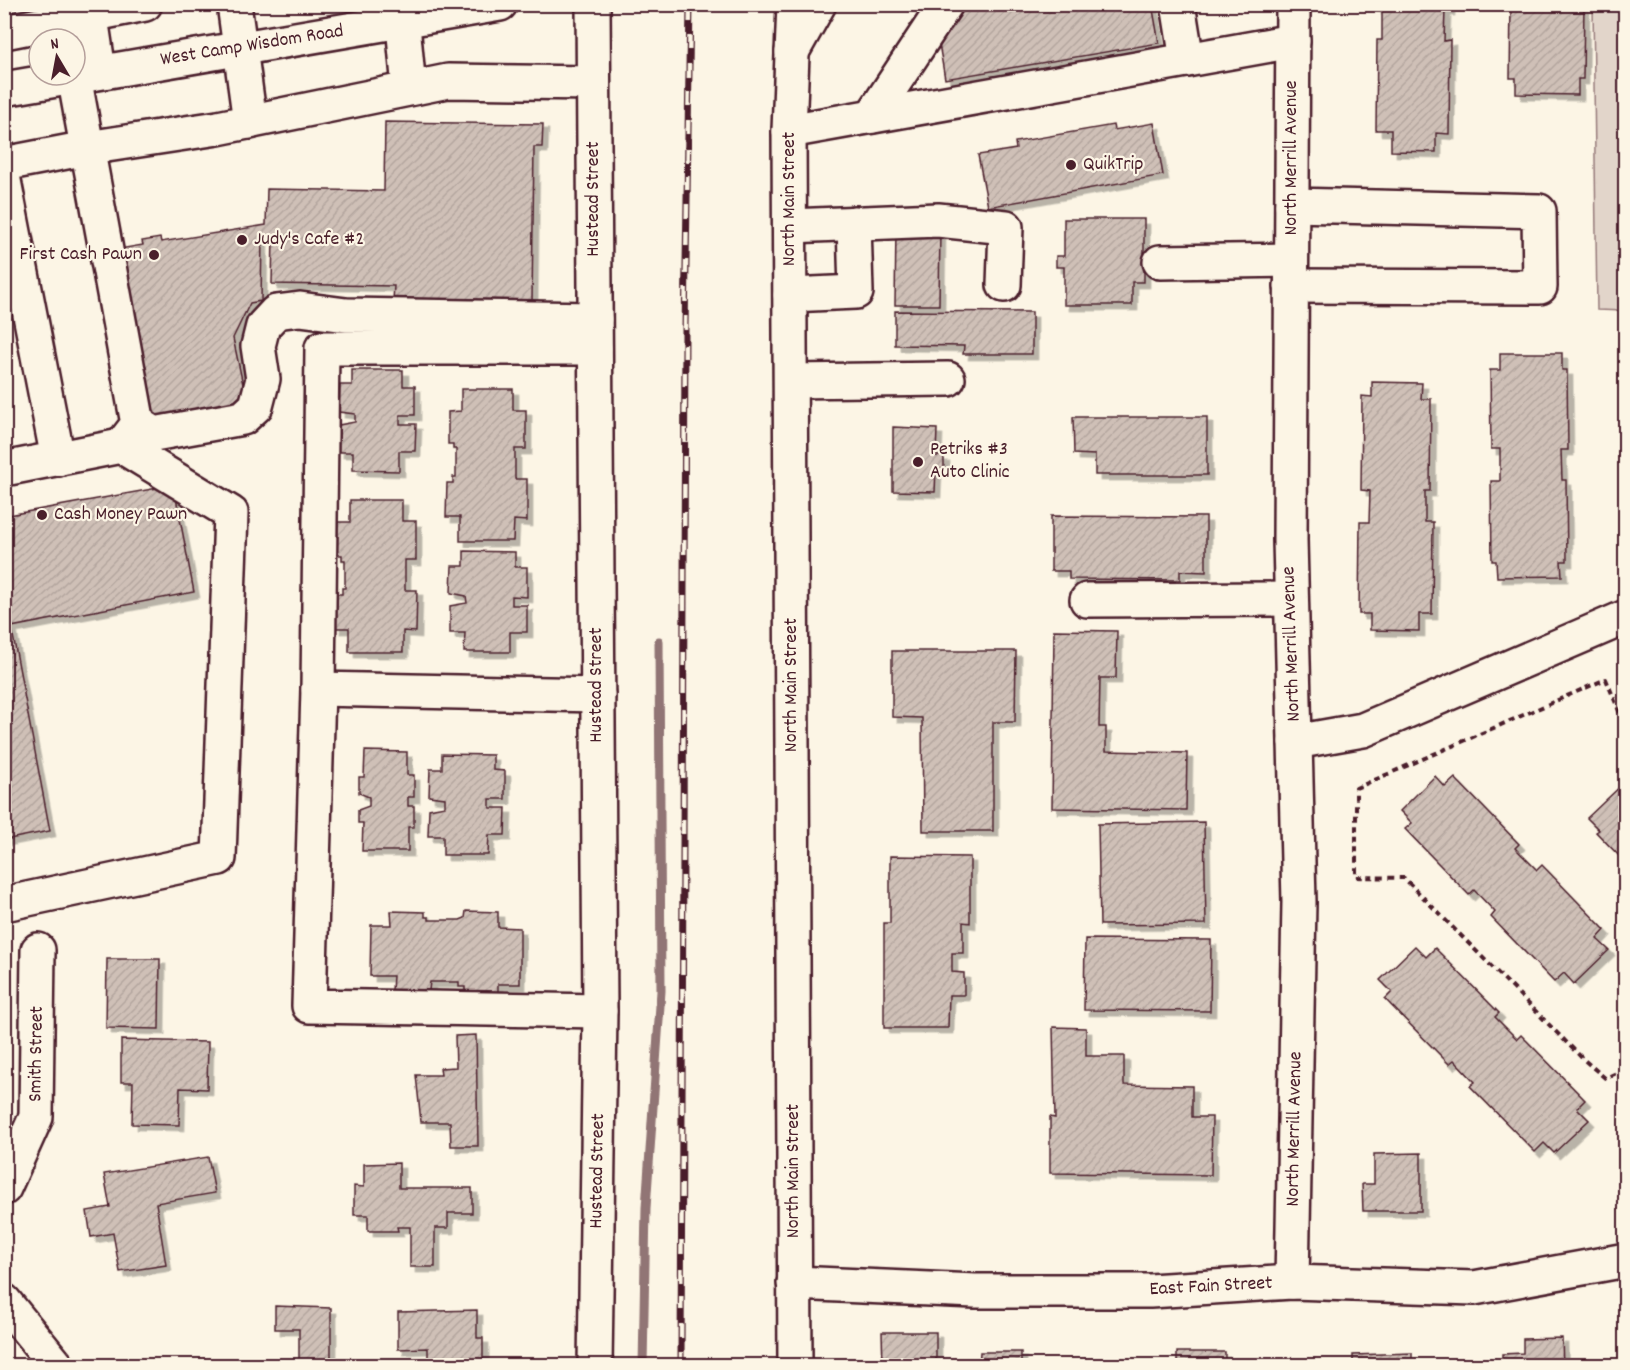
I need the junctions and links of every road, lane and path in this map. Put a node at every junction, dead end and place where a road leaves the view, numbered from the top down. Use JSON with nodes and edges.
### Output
{"nodes":[{"id":1,"x":145,"y":4,"type":"edge"},
{"id":2,"x":234,"y":4,"type":"edge"},
{"id":3,"x":500,"y":4,"type":"edge"},
{"id":4,"x":593,"y":4,"type":"edge"},
{"id":5,"x":794,"y":4,"type":"edge"},
{"id":6,"x":819,"y":4,"type":"edge"},
{"id":7,"x":946,"y":4,"type":"edge"},
{"id":8,"x":1178,"y":4,"type":"edge"},
{"id":9,"x":1293,"y":4,"type":"edge"},
{"id":10,"x":90,"y":10,"type":"edge"},
{"id":11,"x":403,"y":13,"type":"edge"},
{"id":12,"x":36,"y":24,"type":"edge"},
{"id":13,"x":84,"y":27,"type":"edge"},
{"id":14,"x":4,"y":32,"type":"edge"},
{"id":15,"x":1293,"y":41,"type":"junction"},
{"id":16,"x":240,"y":48,"type":"junction"},
{"id":17,"x":792,"y":52,"type":"junction"},
{"id":18,"x":1187,"y":60,"type":"junction"},
{"id":19,"x":87,"y":72,"type":"edge"},
{"id":20,"x":593,"y":83,"type":"junction"},
{"id":21,"x":27,"y":84,"type":"edge"},
{"id":22,"x":68,"y":87,"type":"edge"},
{"id":23,"x":409,"y":88,"type":"junction"},
{"id":24,"x":4,"y":89,"type":"edge"},
{"id":25,"x":872,"y":116,"type":"junction"},
{"id":26,"x":250,"y":122,"type":"junction"},
{"id":27,"x":789,"y":131,"type":"junction"},
{"id":28,"x":87,"y":148,"type":"junction"},
{"id":29,"x":4,"y":164,"type":"edge"},
{"id":30,"x":4,"y":181,"type":"edge"},
{"id":31,"x":1292,"y":205,"type":"junction"},
{"id":32,"x":854,"y":224,"type":"junction"},
{"id":33,"x":790,"y":226,"type":"junction"},
{"id":34,"x":1160,"y":262,"type":"dead end"},
{"id":35,"x":1291,"y":273,"type":"junction"},
{"id":36,"x":1004,"y":285,"type":"dead end"},
{"id":37,"x":790,"y":295,"type":"junction"},
{"id":38,"x":595,"y":334,"type":"junction"},
{"id":39,"x":948,"y":379,"type":"dead end"},
{"id":40,"x":790,"y":381,"type":"junction"},
{"id":41,"x":130,"y":435,"type":"junction"},
{"id":42,"x":58,"y":459,"type":"junction"},
{"id":43,"x":4,"y":470,"type":"edge"},
{"id":44,"x":1291,"y":599,"type":"junction"},
{"id":45,"x":1087,"y":600,"type":"dead end"},
{"id":46,"x":1626,"y":617,"type":"edge"},
{"id":47,"x":318,"y":690,"type":"junction"},
{"id":48,"x":597,"y":696,"type":"junction"},
{"id":49,"x":1626,"y":721,"type":"edge"},
{"id":50,"x":1295,"y":742,"type":"junction"},
{"id":51,"x":4,"y":904,"type":"edge"},
{"id":52,"x":38,"y":950,"type":"dead end"},
{"id":53,"x":600,"y":1011,"type":"junction"},
{"id":54,"x":1626,"y":1069,"type":"edge"},
{"id":55,"x":4,"y":1188,"type":"edge"},
{"id":56,"x":1625,"y":1269,"type":"edge"},
{"id":57,"x":1292,"y":1282,"type":"junction"},
{"id":58,"x":794,"y":1283,"type":"junction"},
{"id":59,"x":4,"y":1301,"type":"edge"},
{"id":60,"x":57,"y":1365,"type":"edge"},
{"id":61,"x":595,"y":1365,"type":"edge"},
{"id":62,"x":795,"y":1365,"type":"edge"}],
"edges":[{"from":1,"to":10,"type":"street"},
{"from":2,"to":16,"type":"street"},
{"from":3,"to":11,"type":"street","name":"West Camp Wisdom Road"},
{"from":4,"to":20,"type":"street","name":"Hustead Street"},
{"from":5,"to":17,"type":"street","name":"North Main Street"},
{"from":6,"to":17,"type":"street"},
{"from":7,"to":25,"type":"street"},
{"from":8,"to":18,"type":"street"},
{"from":9,"to":15,"type":"street","name":"North Merrill Avenue"},
{"from":10,"to":12,"type":"street"},
{"from":10,"to":13,"type":"street"},
{"from":11,"to":16,"type":"street","name":"West Camp Wisdom Road"},
{"from":11,"to":23,"type":"street"},
{"from":12,"to":14,"type":"street"},
{"from":15,"to":18,"type":"street"},
{"from":15,"to":31,"type":"street","name":"North Merrill Avenue"},
{"from":16,"to":19,"type":"street","name":"West Camp Wisdom Road"},
{"from":16,"to":26,"type":"street"},
{"from":17,"to":27,"type":"street","name":"North Main Street"},
{"from":18,"to":25,"type":"street"},
{"from":20,"to":23,"type":"street"},
{"from":20,"to":38,"type":"street","name":"Hustead Street"},
{"from":21,"to":24,"type":"street","name":"West Camp Wisdom Road"},
{"from":22,"to":28,"type":"street"},
{"from":23,"to":26,"type":"street"},
{"from":25,"to":27,"type":"street"},
{"from":26,"to":28,"type":"street"},
{"from":27,"to":33,"type":"street","name":"North Main Street"},
{"from":28,"to":29,"type":"street"},
{"from":28,"to":41,"type":"street"},
{"from":30,"to":42,"type":"street"},
{"from":31,"to":35,"type":"street","name":"North Merrill Avenue"},
{"from":31,"to":35,"type":"street"},
{"from":32,"to":33,"type":"street"},
{"from":32,"to":36,"type":"street"},
{"from":32,"to":37,"type":"street"},
{"from":33,"to":37,"type":"street","name":"North Main Street"},
{"from":34,"to":35,"type":"street"},
{"from":35,"to":44,"type":"street","name":"North Merrill Avenue"},
{"from":37,"to":40,"type":"street","name":"North Main Street"},
{"from":38,"to":41,"type":"street"},
{"from":38,"to":47,"type":"street"},
{"from":38,"to":48,"type":"street","name":"Hustead Street"},
{"from":39,"to":40,"type":"street"},
{"from":40,"to":58,"type":"street","name":"North Main Street"},
{"from":41,"to":42,"type":"street"},
{"from":41,"to":51,"type":"street"},
{"from":42,"to":43,"type":"street"},
{"from":44,"to":45,"type":"street"},
{"from":44,"to":50,"type":"street","name":"North Merrill Avenue"},
{"from":46,"to":50,"type":"street"},
{"from":47,"to":48,"type":"street"},
{"from":47,"to":53,"type":"street"},
{"from":48,"to":53,"type":"street","name":"Hustead Street"},
{"from":49,"to":54,"type":"path"},
{"from":50,"to":57,"type":"street","name":"North Merrill Avenue"},
{"from":52,"to":55,"type":"street","name":"Smith Street"},
{"from":53,"to":61,"type":"street","name":"Hustead Street"},
{"from":56,"to":57,"type":"street","name":"East Fain Street"},
{"from":57,"to":58,"type":"street","name":"East Fain Street"},
{"from":58,"to":62,"type":"street","name":"North Main Street"},
{"from":59,"to":60,"type":"street"}]}
